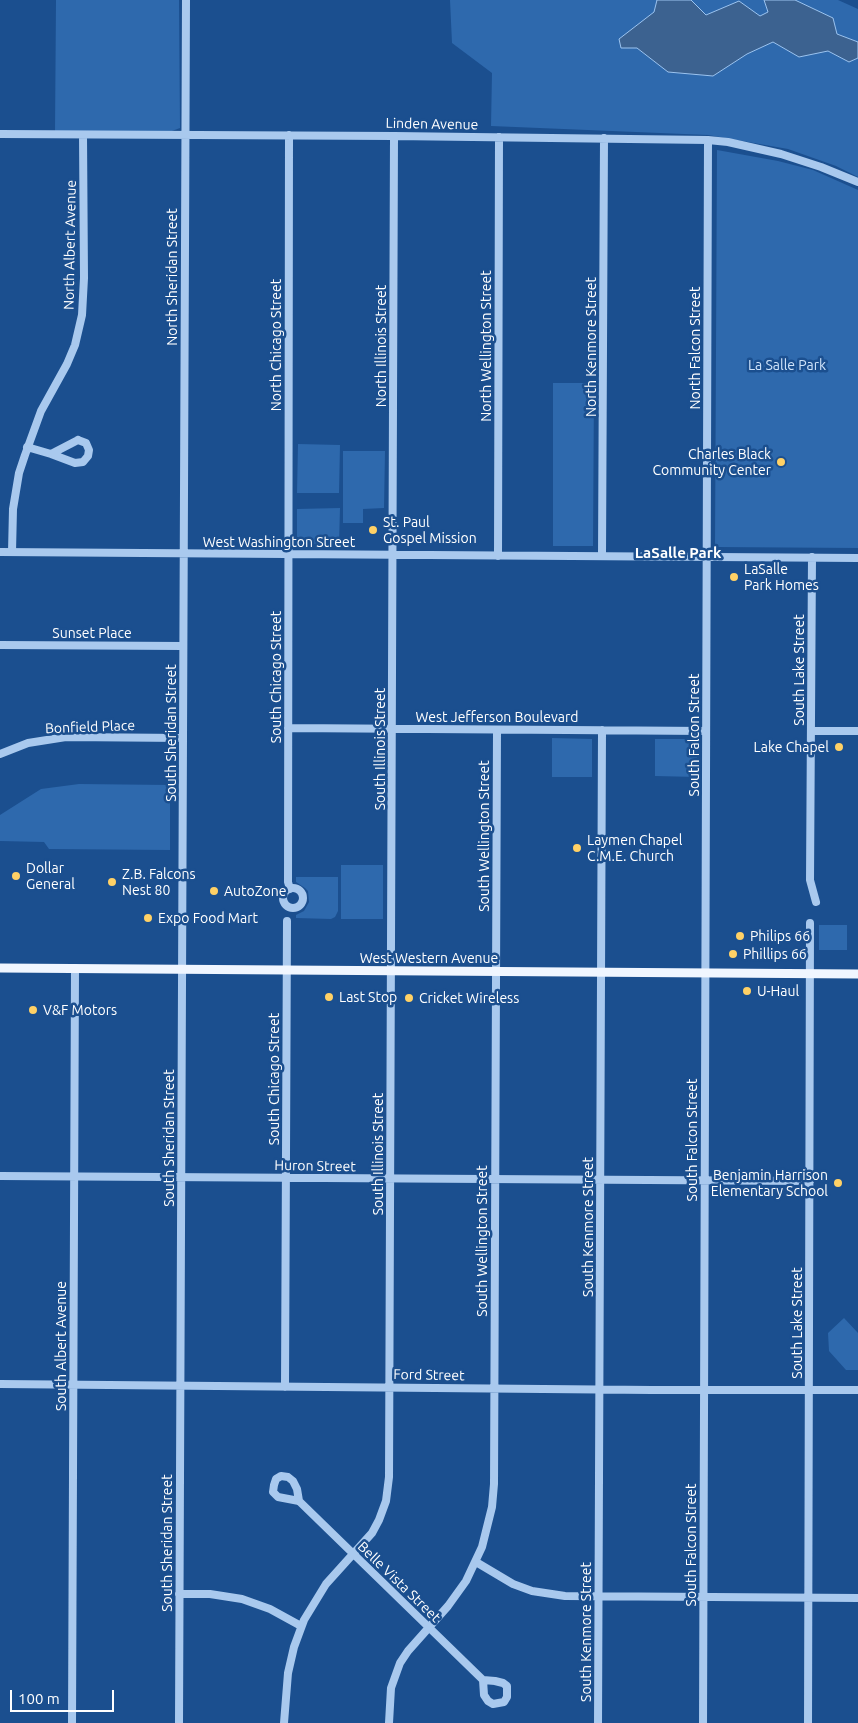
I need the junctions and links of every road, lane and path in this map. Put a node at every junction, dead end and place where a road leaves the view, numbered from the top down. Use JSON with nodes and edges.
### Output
{"nodes":[{"id":1,"x":186,"y":0,"type":"edge"},
{"id":2,"x":0,"y":134,"type":"edge"},
{"id":3,"x":83,"y":135,"type":"junction"},
{"id":4,"x":289,"y":135,"type":"junction"},
{"id":5,"x":184,"y":136,"type":"junction"},
{"id":6,"x":394,"y":136,"type":"junction"},
{"id":7,"x":499,"y":137,"type":"junction"},
{"id":8,"x":604,"y":138,"type":"junction"},
{"id":9,"x":708,"y":140,"type":"junction"},
{"id":10,"x":858,"y":182,"type":"edge"},
{"id":11,"x":27,"y":447,"type":"junction"},
{"id":12,"x":51,"y":454,"type":"junction"},
{"id":13,"x":0,"y":552,"type":"edge"},
{"id":14,"x":12,"y":552,"type":"junction"},
{"id":15,"x":184,"y":554,"type":"junction"},
{"id":16,"x":289,"y":554,"type":"junction"},
{"id":17,"x":393,"y":555,"type":"junction"},
{"id":18,"x":498,"y":556,"type":"junction"},
{"id":19,"x":602,"y":556,"type":"junction"},
{"id":20,"x":707,"y":557,"type":"junction"},
{"id":21,"x":812,"y":558,"type":"junction"},
{"id":22,"x":858,"y":558,"type":"edge"},
{"id":23,"x":0,"y":645,"type":"edge"},
{"id":24,"x":183,"y":646,"type":"junction"},
{"id":25,"x":288,"y":728,"type":"junction"},
{"id":26,"x":393,"y":729,"type":"junction"},
{"id":27,"x":497,"y":730,"type":"junction"},
{"id":28,"x":602,"y":730,"type":"junction"},
{"id":29,"x":706,"y":731,"type":"junction"},
{"id":30,"x":811,"y":731,"type":"junction"},
{"id":31,"x":858,"y":731,"type":"edge"},
{"id":32,"x":183,"y":738,"type":"junction"},
{"id":33,"x":0,"y":754,"type":"edge"},
{"id":34,"x":290,"y":889,"type":"dead end"},
{"id":35,"x":816,"y":902,"type":"dead end"},
{"id":36,"x":287,"y":921,"type":"dead end"},
{"id":37,"x":810,"y":923,"type":"dead end"},
{"id":38,"x":0,"y":968,"type":"edge"},
{"id":39,"x":75,"y":968,"type":"junction"},
{"id":40,"x":182,"y":969,"type":"junction"},
{"id":41,"x":287,"y":971,"type":"junction"},
{"id":42,"x":391,"y":971,"type":"junction"},
{"id":43,"x":496,"y":972,"type":"junction"},
{"id":44,"x":601,"y":972,"type":"junction"},
{"id":45,"x":705,"y":973,"type":"junction"},
{"id":46,"x":810,"y":974,"type":"junction"},
{"id":47,"x":858,"y":974,"type":"edge"},
{"id":48,"x":0,"y":1176,"type":"edge"},
{"id":49,"x":74,"y":1177,"type":"junction"},
{"id":50,"x":182,"y":1178,"type":"junction"},
{"id":51,"x":286,"y":1178,"type":"junction"},
{"id":52,"x":391,"y":1180,"type":"junction"},
{"id":53,"x":495,"y":1181,"type":"junction"},
{"id":54,"x":600,"y":1181,"type":"junction"},
{"id":55,"x":705,"y":1182,"type":"junction"},
{"id":56,"x":810,"y":1182,"type":"junction"},
{"id":57,"x":0,"y":1384,"type":"edge"},
{"id":58,"x":73,"y":1384,"type":"junction"},
{"id":59,"x":180,"y":1386,"type":"junction"},
{"id":60,"x":285,"y":1387,"type":"junction"},
{"id":61,"x":390,"y":1387,"type":"junction"},
{"id":62,"x":494,"y":1388,"type":"junction"},
{"id":63,"x":600,"y":1389,"type":"junction"},
{"id":64,"x":704,"y":1389,"type":"junction"},
{"id":65,"x":809,"y":1390,"type":"junction"},
{"id":66,"x":858,"y":1390,"type":"edge"},
{"id":67,"x":299,"y":1501,"type":"dead end"},
{"id":68,"x":353,"y":1555,"type":"junction"},
{"id":69,"x":476,"y":1562,"type":"junction"},
{"id":70,"x":179,"y":1594,"type":"junction"},
{"id":71,"x":599,"y":1597,"type":"junction"},
{"id":72,"x":704,"y":1598,"type":"junction"},
{"id":73,"x":808,"y":1598,"type":"junction"},
{"id":74,"x":858,"y":1598,"type":"edge"},
{"id":75,"x":301,"y":1626,"type":"junction"},
{"id":76,"x":429,"y":1628,"type":"junction"},
{"id":77,"x":483,"y":1680,"type":"dead end"},
{"id":78,"x":72,"y":1723,"type":"edge"},
{"id":79,"x":180,"y":1723,"type":"edge"},
{"id":80,"x":284,"y":1723,"type":"edge"},
{"id":81,"x":389,"y":1723,"type":"edge"},
{"id":82,"x":598,"y":1723,"type":"edge"},
{"id":83,"x":703,"y":1723,"type":"edge"},
{"id":84,"x":808,"y":1723,"type":"edge"}],
"edges":[{"from":1,"to":5,"type":"street","name":"North Sheridan Street"},
{"from":2,"to":3,"type":"street","name":"Linden Avenue"},
{"from":3,"to":5,"type":"street","name":"Linden Avenue"},
{"from":3,"to":11,"type":"street","name":"North Albert Avenue"},
{"from":4,"to":5,"type":"street","name":"Linden Avenue"},
{"from":4,"to":6,"type":"street","name":"Linden Avenue"},
{"from":4,"to":16,"type":"street","name":"North Chicago Street"},
{"from":5,"to":15,"type":"street","name":"North Sheridan Street"},
{"from":6,"to":7,"type":"street","name":"Linden Avenue"},
{"from":6,"to":17,"type":"street","name":"North Illinois Street"},
{"from":7,"to":8,"type":"street","name":"Linden Avenue"},
{"from":7,"to":18,"type":"street","name":"North Wellington Street"},
{"from":8,"to":9,"type":"street","name":"Linden Avenue"},
{"from":8,"to":19,"type":"street","name":"North Kenmore Street"},
{"from":9,"to":10,"type":"street","name":"Linden Avenue"},
{"from":9,"to":20,"type":"street","name":"North Falcon Street"},
{"from":11,"to":12,"type":"street"},
{"from":11,"to":14,"type":"street","name":"North Albert Avenue"},
{"from":12,"to":12,"type":"street"},
{"from":13,"to":14,"type":"street","name":"West Washington Street"},
{"from":14,"to":15,"type":"street","name":"West Washington Street"},
{"from":15,"to":16,"type":"street","name":"West Washington Street"},
{"from":15,"to":24,"type":"street","name":"South Sheridan Street"},
{"from":16,"to":17,"type":"street","name":"West Washington Street"},
{"from":16,"to":25,"type":"street","name":"South Chicago Street"},
{"from":17,"to":18,"type":"street","name":"West Washington Street"},
{"from":17,"to":26,"type":"street","name":"South Illinois Street"},
{"from":18,"to":19,"type":"street","name":"West Washington Street"},
{"from":19,"to":20,"type":"street","name":"West Washington Street"},
{"from":20,"to":21,"type":"street","name":"West Washington Street"},
{"from":20,"to":29,"type":"street","name":"South Falcon Street"},
{"from":21,"to":22,"type":"street","name":"West Washington Street"},
{"from":21,"to":30,"type":"street","name":"South Lake Street"},
{"from":23,"to":24,"type":"street","name":"Sunset Place"},
{"from":24,"to":32,"type":"street","name":"South Sheridan Street"},
{"from":25,"to":26,"type":"street","name":"West Jefferson Boulevard"},
{"from":25,"to":34,"type":"street","name":"South Chicago Street"},
{"from":26,"to":27,"type":"street","name":"West Jefferson Boulevard"},
{"from":26,"to":42,"type":"street","name":"South Illinois Street"},
{"from":27,"to":28,"type":"street","name":"West Jefferson Boulevard"},
{"from":27,"to":43,"type":"street","name":"South Wellington Street"},
{"from":28,"to":29,"type":"street","name":"West Jefferson Boulevard"},
{"from":28,"to":44,"type":"street","name":"South Kenmore Street"},
{"from":29,"to":45,"type":"street","name":"South Falcon Street"},
{"from":30,"to":31,"type":"street"},
{"from":30,"to":35,"type":"street","name":"South Lake Street"},
{"from":32,"to":33,"type":"street","name":"Bonfield Place"},
{"from":32,"to":40,"type":"street","name":"South Sheridan Street"},
{"from":36,"to":41,"type":"street","name":"South Chicago Street"},
{"from":37,"to":46,"type":"street","name":"South Lake Street"},
{"from":38,"to":39,"type":"main road","name":"West Western Avenue"},
{"from":39,"to":40,"type":"main road","name":"West Western Avenue"},
{"from":39,"to":49,"type":"street","name":"South Albert Avenue"},
{"from":40,"to":41,"type":"main road","name":"West Western Avenue"},
{"from":40,"to":50,"type":"street","name":"South Sheridan Street"},
{"from":41,"to":42,"type":"main road","name":"West Western Avenue"},
{"from":41,"to":51,"type":"street","name":"South Chicago Street"},
{"from":42,"to":43,"type":"main road","name":"West Western Avenue"},
{"from":42,"to":52,"type":"street","name":"South Illinois Street"},
{"from":43,"to":44,"type":"main road","name":"West Western Avenue"},
{"from":43,"to":53,"type":"street","name":"South Wellington Street"},
{"from":44,"to":45,"type":"main road","name":"West Western Avenue"},
{"from":44,"to":54,"type":"street","name":"South Kenmore Street"},
{"from":45,"to":46,"type":"main road","name":"West Western Avenue"},
{"from":45,"to":55,"type":"street","name":"South Falcon Street"},
{"from":46,"to":47,"type":"main road","name":"West Western Avenue"},
{"from":46,"to":56,"type":"street","name":"South Lake Street"},
{"from":48,"to":49,"type":"street","name":"Huron Street"},
{"from":49,"to":50,"type":"street","name":"Huron Street"},
{"from":49,"to":58,"type":"street","name":"South Albert Avenue"},
{"from":50,"to":51,"type":"street","name":"Huron Street"},
{"from":50,"to":59,"type":"street","name":"South Sheridan Street"},
{"from":51,"to":52,"type":"street","name":"Huron Street"},
{"from":51,"to":60,"type":"street","name":"South Chicago Street"},
{"from":52,"to":53,"type":"street","name":"Huron Street"},
{"from":52,"to":61,"type":"street","name":"South Illinois Street"},
{"from":53,"to":54,"type":"street","name":"Huron Street"},
{"from":53,"to":62,"type":"street","name":"South Wellington Street"},
{"from":54,"to":55,"type":"street","name":"Huron Street"},
{"from":54,"to":63,"type":"street","name":"South Kenmore Street"},
{"from":55,"to":56,"type":"street","name":"Huron Street"},
{"from":55,"to":64,"type":"street","name":"South Falcon Street"},
{"from":56,"to":65,"type":"street","name":"South Lake Street"},
{"from":57,"to":58,"type":"street","name":"Ford Street"},
{"from":58,"to":59,"type":"street","name":"Ford Street"},
{"from":58,"to":78,"type":"street","name":"South Albert Avenue"},
{"from":59,"to":60,"type":"street","name":"Ford Street"},
{"from":59,"to":70,"type":"street","name":"South Sheridan Street"},
{"from":60,"to":61,"type":"street","name":"Ford Street"},
{"from":61,"to":62,"type":"street","name":"Ford Street"},
{"from":61,"to":68,"type":"street","name":"South Illinois Street"},
{"from":62,"to":63,"type":"street","name":"Ford Street"},
{"from":62,"to":69,"type":"street","name":"South Wellington Street"},
{"from":63,"to":64,"type":"street","name":"Ford Street"},
{"from":63,"to":71,"type":"street","name":"South Kenmore Street"},
{"from":64,"to":65,"type":"street","name":"Ford Street"},
{"from":64,"to":72,"type":"street","name":"South Falcon Street"},
{"from":65,"to":66,"type":"street","name":"Ford Street"},
{"from":65,"to":73,"type":"street","name":"South Lake Street"},
{"from":67,"to":68,"type":"street","name":"Belle Vista Street"},
{"from":68,"to":75,"type":"street","name":"South Illinois Street"},
{"from":68,"to":76,"type":"street","name":"Belle Vista Street"},
{"from":69,"to":71,"type":"street"},
{"from":69,"to":76,"type":"street","name":"South Wellington Street"},
{"from":70,"to":75,"type":"street"},
{"from":70,"to":79,"type":"street","name":"South Sheridan Street"},
{"from":71,"to":72,"type":"street"},
{"from":71,"to":82,"type":"street","name":"South Kenmore Street"},
{"from":72,"to":73,"type":"street"},
{"from":72,"to":83,"type":"street","name":"South Falcon Street"},
{"from":73,"to":74,"type":"street"},
{"from":73,"to":84,"type":"street","name":"South Lake Street"},
{"from":75,"to":80,"type":"street","name":"South Illinois Street"},
{"from":76,"to":77,"type":"street","name":"Belle Vista Street"},
{"from":76,"to":81,"type":"street","name":"South Wellington Street"}]}
